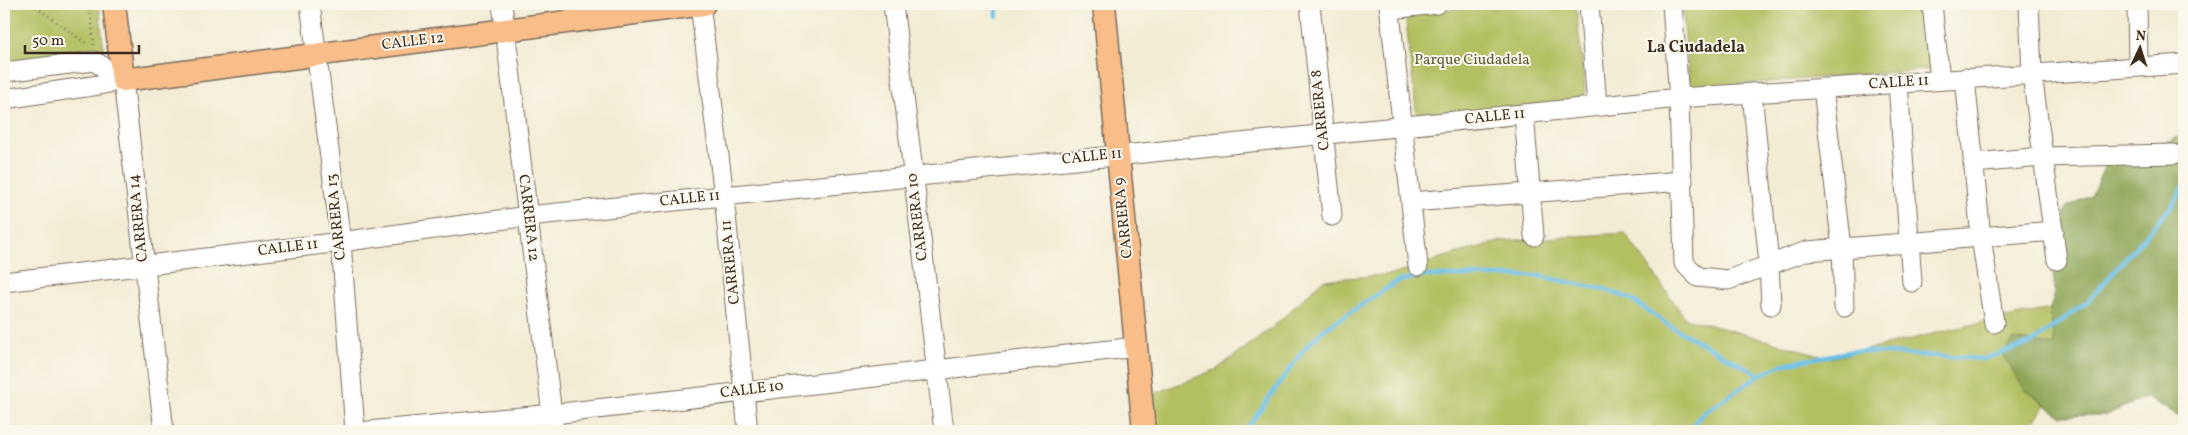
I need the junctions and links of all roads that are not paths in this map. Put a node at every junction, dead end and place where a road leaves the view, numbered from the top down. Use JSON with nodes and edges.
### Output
{"nodes":[{"id":1,"x":114,"y":4,"type":"edge"},
{"id":2,"x":310,"y":4,"type":"edge"},
{"id":3,"x":502,"y":4,"type":"edge"},
{"id":4,"x":700,"y":4,"type":"edge"},
{"id":5,"x":704,"y":4,"type":"edge"},
{"id":6,"x":893,"y":4,"type":"edge"},
{"id":7,"x":1104,"y":4,"type":"edge"},
{"id":8,"x":1310,"y":4,"type":"edge"},
{"id":9,"x":1437,"y":4,"type":"edge"},
{"id":10,"x":1589,"y":4,"type":"edge"},
{"id":11,"x":1672,"y":4,"type":"edge"},
{"id":12,"x":1932,"y":4,"type":"edge"},
{"id":13,"x":2029,"y":4,"type":"edge"},
{"id":14,"x":2137,"y":4,"type":"edge"},
{"id":15,"x":1390,"y":7,"type":"edge"},
{"id":16,"x":506,"y":30,"type":"junction"},
{"id":17,"x":318,"y":54,"type":"junction"},
{"id":18,"x":2184,"y":64,"type":"edge"},
{"id":19,"x":2138,"y":66,"type":"junction"},
{"id":20,"x":4,"y":72,"type":"edge"},
{"id":21,"x":2032,"y":74,"type":"junction"},
{"id":22,"x":1965,"y":78,"type":"junction"},
{"id":23,"x":123,"y":80,"type":"junction"},
{"id":24,"x":1940,"y":80,"type":"junction"},
{"id":25,"x":1898,"y":83,"type":"junction"},
{"id":26,"x":1823,"y":88,"type":"junction"},
{"id":27,"x":1752,"y":93,"type":"junction"},
{"id":28,"x":1679,"y":98,"type":"junction"},
{"id":29,"x":4,"y":99,"type":"edge"},
{"id":30,"x":1597,"y":106,"type":"junction"},
{"id":31,"x":1524,"y":114,"type":"junction"},
{"id":32,"x":1403,"y":126,"type":"junction"},
{"id":33,"x":1323,"y":134,"type":"junction"},
{"id":34,"x":1117,"y":154,"type":"junction"},
{"id":35,"x":2174,"y":154,"type":"dead end"},
{"id":36,"x":2042,"y":157,"type":"junction"},
{"id":37,"x":1973,"y":163,"type":"junction"},
{"id":38,"x":913,"y":175,"type":"junction"},
{"id":39,"x":1683,"y":181,"type":"junction"},
{"id":40,"x":1530,"y":193,"type":"junction"},
{"id":41,"x":724,"y":196,"type":"junction"},
{"id":42,"x":1411,"y":202,"type":"junction"},
{"id":43,"x":528,"y":216,"type":"junction"},
{"id":44,"x":1332,"y":216,"type":"dead end"},
{"id":45,"x":2054,"y":231,"type":"junction"},
{"id":46,"x":1534,"y":236,"type":"dead end"},
{"id":47,"x":1981,"y":237,"type":"junction"},
{"id":48,"x":341,"y":242,"type":"junction"},
{"id":49,"x":1910,"y":242,"type":"junction"},
{"id":50,"x":1842,"y":248,"type":"junction"},
{"id":51,"x":2057,"y":260,"type":"dead end"},
{"id":52,"x":1769,"y":264,"type":"junction"},
{"id":53,"x":144,"y":265,"type":"junction"},
{"id":54,"x":1418,"y":266,"type":"dead end"},
{"id":55,"x":4,"y":282,"type":"edge"},
{"id":56,"x":1912,"y":282,"type":"dead end"},
{"id":57,"x":1772,"y":305,"type":"dead end"},
{"id":58,"x":1844,"y":307,"type":"dead end"},
{"id":59,"x":1994,"y":322,"type":"dead end"},
{"id":60,"x":1136,"y":347,"type":"junction"},
{"id":61,"x":936,"y":369,"type":"junction"},
{"id":62,"x":744,"y":391,"type":"junction"},
{"id":63,"x":554,"y":423,"type":"edge"},
{"id":64,"x":164,"y":431,"type":"edge"},
{"id":65,"x":355,"y":431,"type":"edge"},
{"id":66,"x":368,"y":431,"type":"edge"},
{"id":67,"x":748,"y":431,"type":"edge"},
{"id":68,"x":944,"y":431,"type":"edge"},
{"id":69,"x":1144,"y":431,"type":"edge"}],
"edges":[{"from":1,"to":23,"type":"main road","name":"CARRERA 14"},
{"from":2,"to":17,"type":"street","name":"CARRERA 13"},
{"from":3,"to":16,"type":"street","name":"CARRERA 12"},
{"from":4,"to":5,"type":"main road","name":"CALLE 12"},
{"from":4,"to":16,"type":"main road","name":"CALLE 12"},
{"from":4,"to":41,"type":"street","name":"CARRERA 11"},
{"from":6,"to":38,"type":"street","name":"CARRERA 10"},
{"from":7,"to":34,"type":"main road","name":"CARRERA 9"},
{"from":8,"to":33,"type":"street","name":"CARRERA 8"},
{"from":9,"to":15,"type":"street"},
{"from":10,"to":30,"type":"street"},
{"from":11,"to":28,"type":"street"},
{"from":12,"to":24,"type":"street"},
{"from":13,"to":21,"type":"street"},
{"from":14,"to":19,"type":"street"},
{"from":15,"to":32,"type":"street"},
{"from":16,"to":17,"type":"main road","name":"CALLE 12"},
{"from":16,"to":43,"type":"street","name":"CARRERA 12"},
{"from":17,"to":23,"type":"main road","name":"CALLE 12"},
{"from":17,"to":48,"type":"street","name":"CARRERA 13"},
{"from":18,"to":19,"type":"street","name":"CALLE 11"},
{"from":19,"to":21,"type":"street","name":"CALLE 11"},
{"from":20,"to":23,"type":"street"},
{"from":21,"to":22,"type":"street","name":"CALLE 11"},
{"from":21,"to":36,"type":"street"},
{"from":22,"to":24,"type":"street","name":"CALLE 11"},
{"from":22,"to":37,"type":"street"},
{"from":23,"to":29,"type":"street","name":"CALLE 12"},
{"from":23,"to":53,"type":"street","name":"CARRERA 14"},
{"from":24,"to":25,"type":"street","name":"CALLE 11"},
{"from":25,"to":26,"type":"street","name":"CALLE 11"},
{"from":25,"to":49,"type":"street"},
{"from":26,"to":27,"type":"street","name":"CALLE 11"},
{"from":26,"to":50,"type":"street"},
{"from":27,"to":28,"type":"street","name":"CALLE 11"},
{"from":27,"to":52,"type":"street"},
{"from":28,"to":30,"type":"street","name":"CALLE 11"},
{"from":28,"to":39,"type":"street"},
{"from":30,"to":31,"type":"street","name":"CALLE 11"},
{"from":31,"to":32,"type":"street","name":"CALLE 11"},
{"from":31,"to":40,"type":"street"},
{"from":32,"to":33,"type":"street","name":"CALLE 11"},
{"from":32,"to":42,"type":"street"},
{"from":33,"to":34,"type":"street","name":"CALLE 11"},
{"from":33,"to":44,"type":"street","name":"CARRERA 8"},
{"from":34,"to":38,"type":"street","name":"CALLE 11"},
{"from":34,"to":60,"type":"main road","name":"CARRERA 9"},
{"from":35,"to":36,"type":"street"},
{"from":36,"to":37,"type":"street"},
{"from":36,"to":45,"type":"street"},
{"from":37,"to":47,"type":"street"},
{"from":38,"to":41,"type":"street","name":"CALLE 11"},
{"from":38,"to":61,"type":"street","name":"CARRERA 10"},
{"from":39,"to":40,"type":"street"},
{"from":39,"to":52,"type":"street"},
{"from":40,"to":42,"type":"street"},
{"from":40,"to":46,"type":"street"},
{"from":41,"to":43,"type":"street","name":"CALLE 11"},
{"from":41,"to":62,"type":"street","name":"CARRERA 11"},
{"from":42,"to":54,"type":"street"},
{"from":43,"to":48,"type":"street","name":"CALLE 11"},
{"from":43,"to":63,"type":"street","name":"CARRERA 12"},
{"from":45,"to":47,"type":"street"},
{"from":45,"to":51,"type":"street"},
{"from":47,"to":49,"type":"street"},
{"from":47,"to":59,"type":"street"},
{"from":48,"to":53,"type":"street","name":"CALLE 11"},
{"from":48,"to":65,"type":"street","name":"CARRERA 13"},
{"from":49,"to":50,"type":"street"},
{"from":49,"to":56,"type":"street"},
{"from":50,"to":52,"type":"street"},
{"from":50,"to":58,"type":"street"},
{"from":52,"to":57,"type":"street"},
{"from":53,"to":55,"type":"street","name":"CALLE 11"},
{"from":53,"to":64,"type":"street","name":"CARRERA 14"},
{"from":60,"to":61,"type":"street","name":"CALLE 10"},
{"from":60,"to":69,"type":"main road","name":"CARRERA 9"},
{"from":61,"to":62,"type":"street","name":"CALLE 10"},
{"from":61,"to":68,"type":"street","name":"CARRERA 10"},
{"from":62,"to":63,"type":"street","name":"CALLE 10"},
{"from":62,"to":67,"type":"street","name":"CARRERA 11"},
{"from":63,"to":66,"type":"street","name":"CALLE 10"}]}
